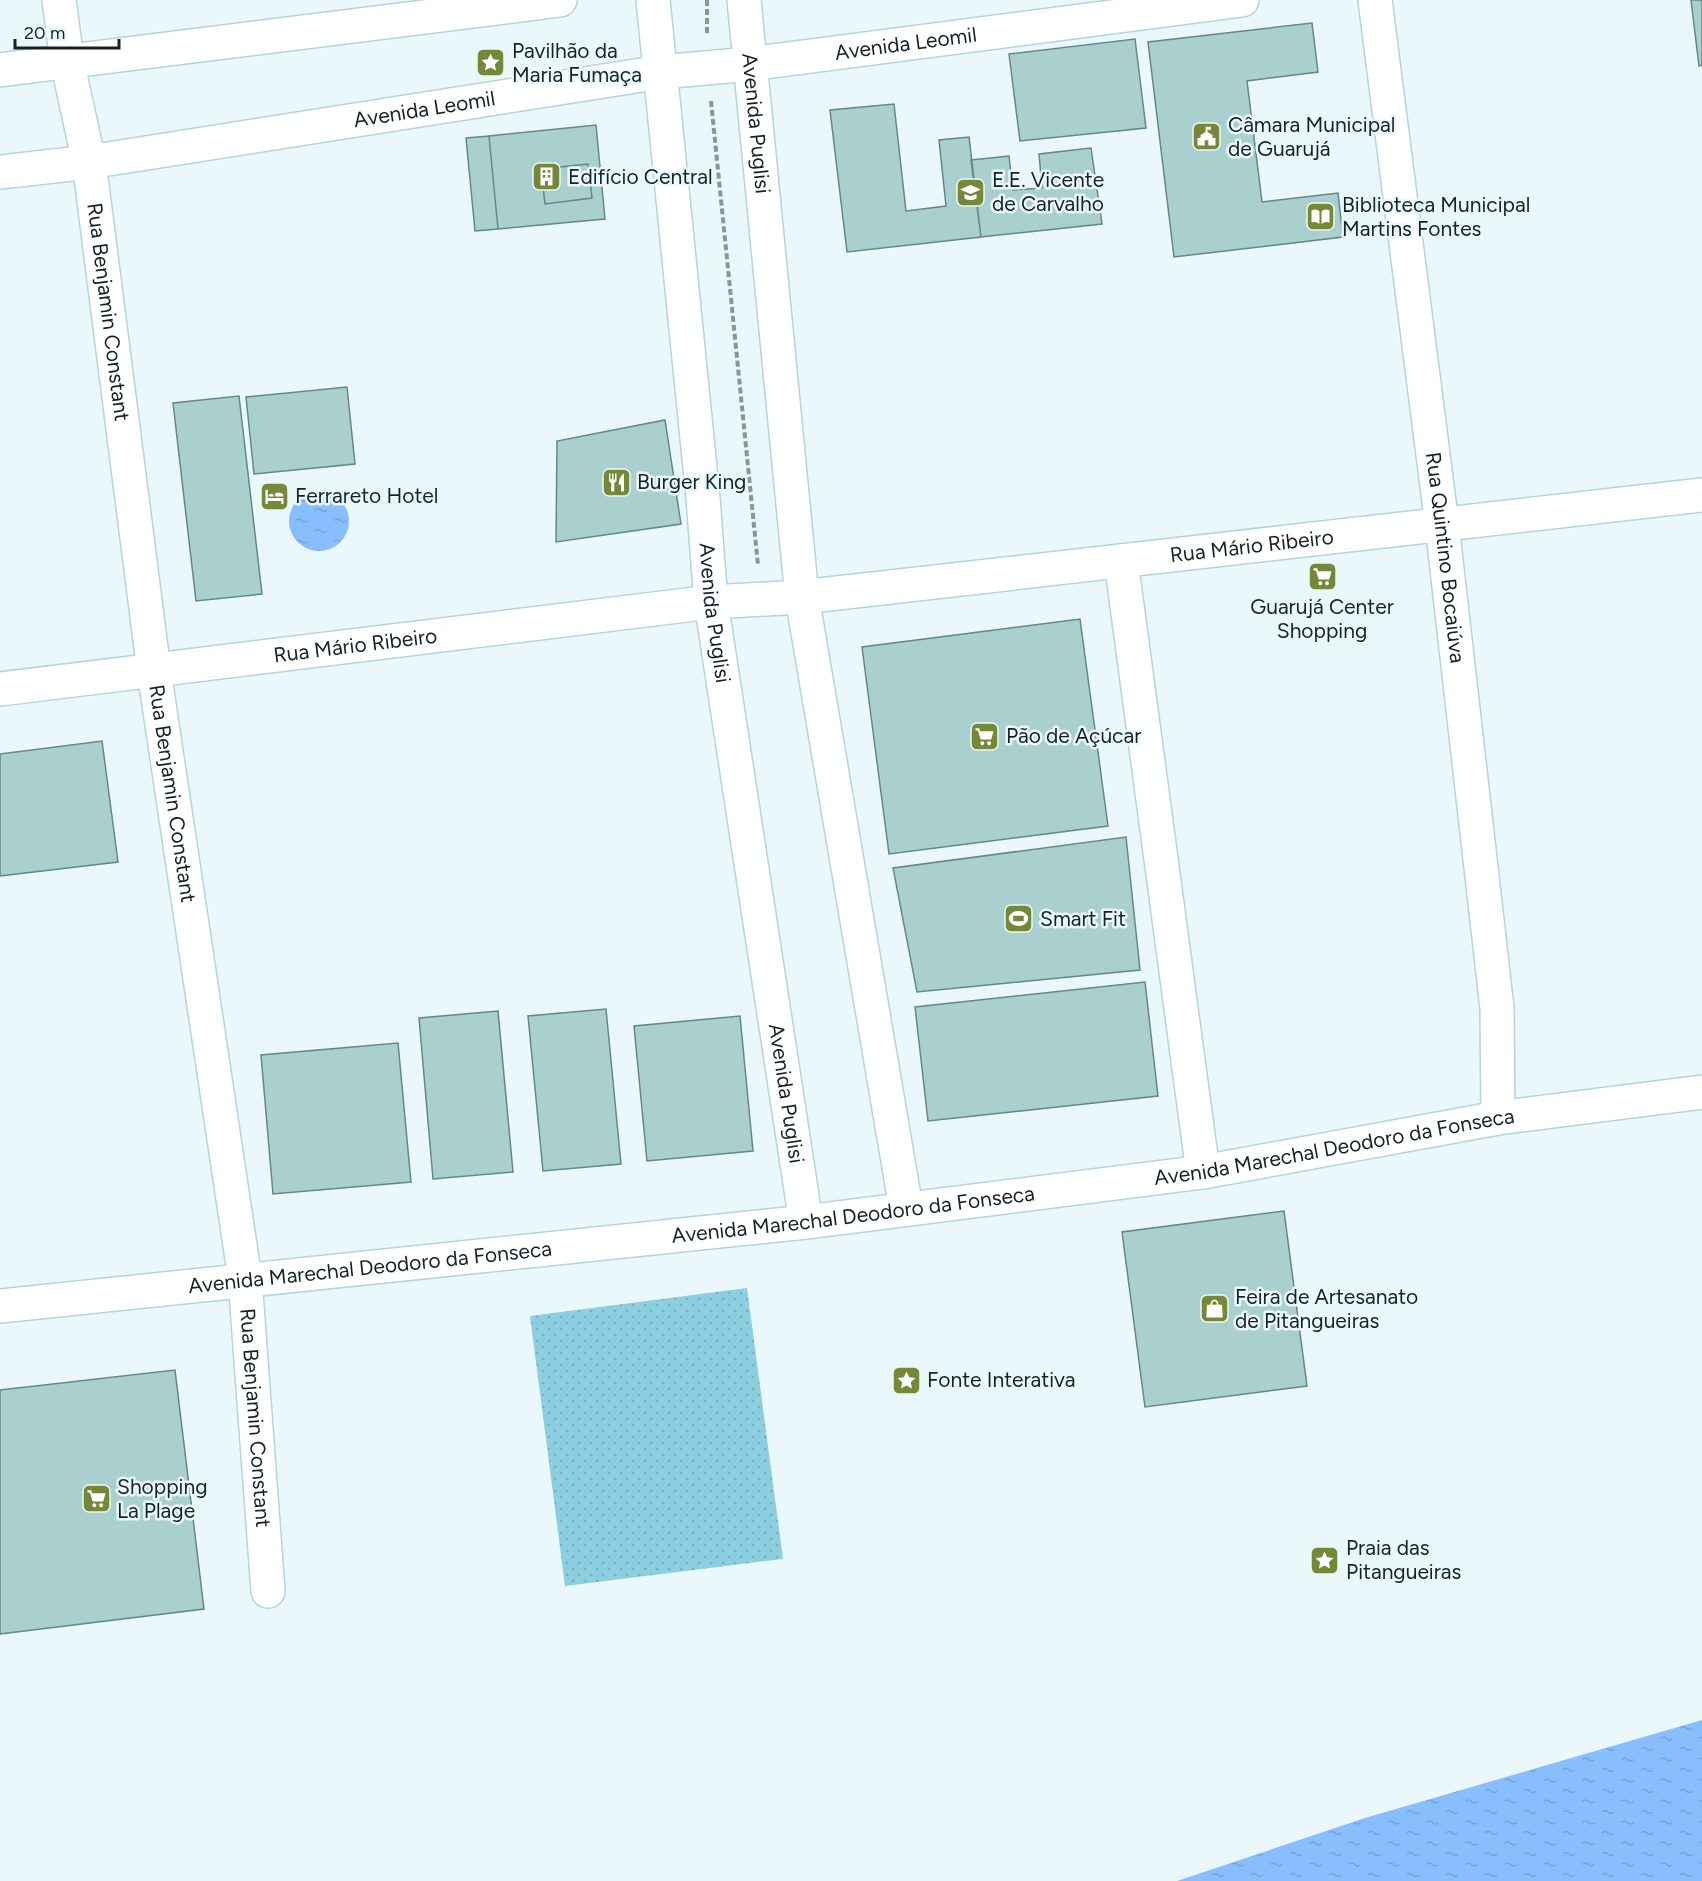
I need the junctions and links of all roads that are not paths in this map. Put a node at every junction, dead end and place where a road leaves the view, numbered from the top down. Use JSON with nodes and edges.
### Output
{"nodes":[{"id":1,"x":59,"y":0,"type":"edge"},
{"id":2,"x":560,"y":0,"type":"edge"},
{"id":3,"x":653,"y":0,"type":"edge"},
{"id":4,"x":744,"y":0,"type":"edge"},
{"id":5,"x":1242,"y":0,"type":"edge"},
{"id":6,"x":1375,"y":0,"type":"edge"},
{"id":7,"x":67,"y":61,"type":"junction"},
{"id":8,"x":750,"y":64,"type":"junction"},
{"id":9,"x":0,"y":70,"type":"edge"},
{"id":10,"x":661,"y":72,"type":"junction"},
{"id":11,"x":89,"y":162,"type":"junction"},
{"id":12,"x":0,"y":172,"type":"edge"},
{"id":13,"x":1702,"y":495,"type":"edge"},
{"id":14,"x":1442,"y":525,"type":"junction"},
{"id":15,"x":1121,"y":561,"type":"junction"},
{"id":16,"x":802,"y":597,"type":"junction"},
{"id":17,"x":711,"y":602,"type":"junction"},
{"id":18,"x":154,"y":671,"type":"junction"},
{"id":19,"x":0,"y":689,"type":"edge"},
{"id":20,"x":1702,"y":1092,"type":"edge"},
{"id":21,"x":1498,"y":1118,"type":"junction"},
{"id":22,"x":1203,"y":1172,"type":"junction"},
{"id":23,"x":906,"y":1208,"type":"junction"},
{"id":24,"x":806,"y":1221,"type":"junction"},
{"id":25,"x":245,"y":1279,"type":"junction"},
{"id":26,"x":0,"y":1306,"type":"edge"},
{"id":27,"x":268,"y":1591,"type":"dead end"}],
"edges":[{"from":1,"to":7,"type":"street","name":"Rua Benjamin Constant"},
{"from":2,"to":7,"type":"street"},
{"from":3,"to":10,"type":"street","name":"Avenida Puglisi"},
{"from":4,"to":8,"type":"street","name":"Avenida Puglisi"},
{"from":5,"to":8,"type":"street","name":"Avenida Leomil"},
{"from":6,"to":14,"type":"street","name":"Rua Quintino Bocaiúva"},
{"from":7,"to":9,"type":"street"},
{"from":7,"to":11,"type":"street","name":"Rua Benjamin Constant"},
{"from":8,"to":10,"type":"street","name":"Avenida Leomil"},
{"from":8,"to":16,"type":"street","name":"Avenida Puglisi"},
{"from":10,"to":11,"type":"street","name":"Avenida Leomil"},
{"from":10,"to":17,"type":"street","name":"Avenida Puglisi"},
{"from":11,"to":12,"type":"street","name":"Avenida Leomil"},
{"from":11,"to":18,"type":"street","name":"Rua Benjamin Constant"},
{"from":13,"to":14,"type":"street","name":"Rua Mário Ribeiro"},
{"from":14,"to":15,"type":"street","name":"Rua Mário Ribeiro"},
{"from":14,"to":21,"type":"street","name":"Rua Quintino Bocaiúva"},
{"from":15,"to":16,"type":"street","name":"Rua Mário Ribeiro"},
{"from":15,"to":22,"type":"street"},
{"from":16,"to":17,"type":"street","name":"Rua Mário Ribeiro"},
{"from":16,"to":23,"type":"street","name":"Avenida Puglisi"},
{"from":17,"to":18,"type":"street","name":"Rua Mário Ribeiro"},
{"from":17,"to":24,"type":"street","name":"Avenida Puglisi"},
{"from":18,"to":19,"type":"street","name":"Rua Mário Ribeiro"},
{"from":18,"to":25,"type":"street","name":"Rua Benjamin Constant"},
{"from":20,"to":21,"type":"street","name":"Avenida Marechal Deodoro da Fonseca"},
{"from":21,"to":22,"type":"street","name":"Avenida Marechal Deodoro da Fonseca"},
{"from":22,"to":23,"type":"street","name":"Avenida Marechal Deodoro da Fonseca"},
{"from":23,"to":24,"type":"street","name":"Avenida Marechal Deodoro da Fonseca"},
{"from":24,"to":25,"type":"street","name":"Avenida Marechal Deodoro da Fonseca"},
{"from":25,"to":26,"type":"street","name":"Avenida Marechal Deodoro da Fonseca"},
{"from":25,"to":27,"type":"street","name":"Rua Benjamin Constant"}]}
